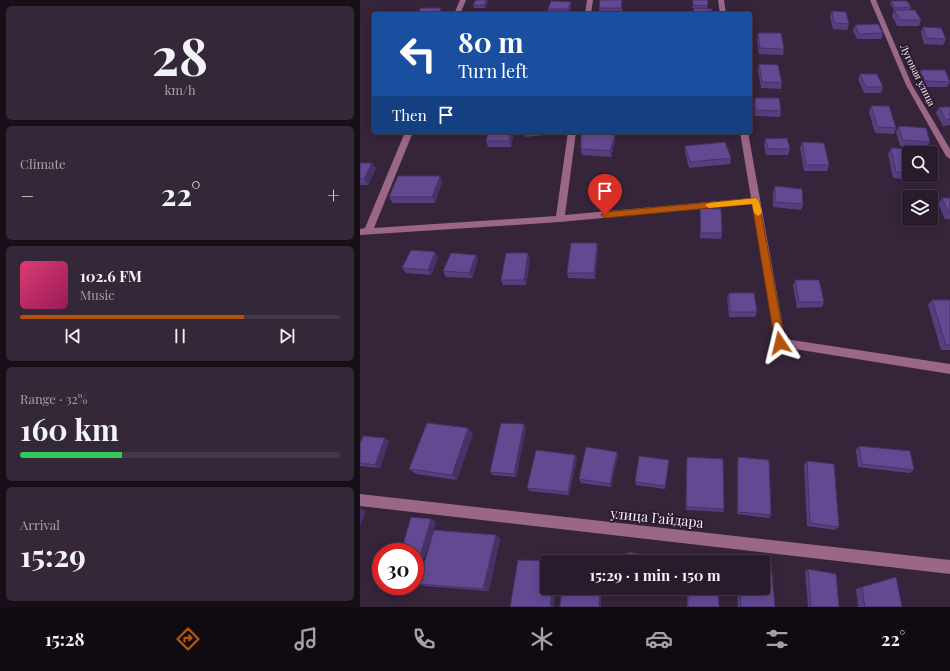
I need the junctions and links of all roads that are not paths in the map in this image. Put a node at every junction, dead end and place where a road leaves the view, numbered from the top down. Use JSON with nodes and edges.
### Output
{"nodes":[{"id":1,"x":463,"y":0,"type":"edge"},
{"id":2,"x":590,"y":0,"type":"edge"},
{"id":3,"x":721,"y":0,"type":"edge"},
{"id":4,"x":873,"y":0,"type":"edge"},
{"id":5,"x":459,"y":12,"type":"edge"},
{"id":6,"x":588,"y":12,"type":"edge"},
{"id":7,"x":723,"y":12,"type":"edge"},
{"id":8,"x":408,"y":134,"type":"edge"},
{"id":9,"x":572,"y":134,"type":"edge"},
{"id":10,"x":744,"y":134,"type":"edge"},
{"id":11,"x":950,"y":156,"type":"edge"},
{"id":12,"x":756,"y":201,"type":"junction"},
{"id":13,"x":560,"y":219,"type":"junction"},
{"id":14,"x":364,"y":232,"type":"edge"},
{"id":15,"x":950,"y":369,"type":"edge"},
{"id":16,"x":360,"y":500,"type":"edge"},
{"id":17,"x":950,"y":567,"type":"edge"}],
"edges":[{"from":1,"to":5,"type":"street"},
{"from":2,"to":6,"type":"street"},
{"from":3,"to":7,"type":"street"},
{"from":4,"to":11,"type":"street","name":"Луговая улица"},
{"from":8,"to":14,"type":"street"},
{"from":9,"to":13,"type":"street"},
{"from":10,"to":12,"type":"street"},
{"from":12,"to":13,"type":"street"},
{"from":12,"to":15,"type":"street"},
{"from":13,"to":14,"type":"street"},
{"from":16,"to":17,"type":"street","name":"улица Гайдара"}]}
